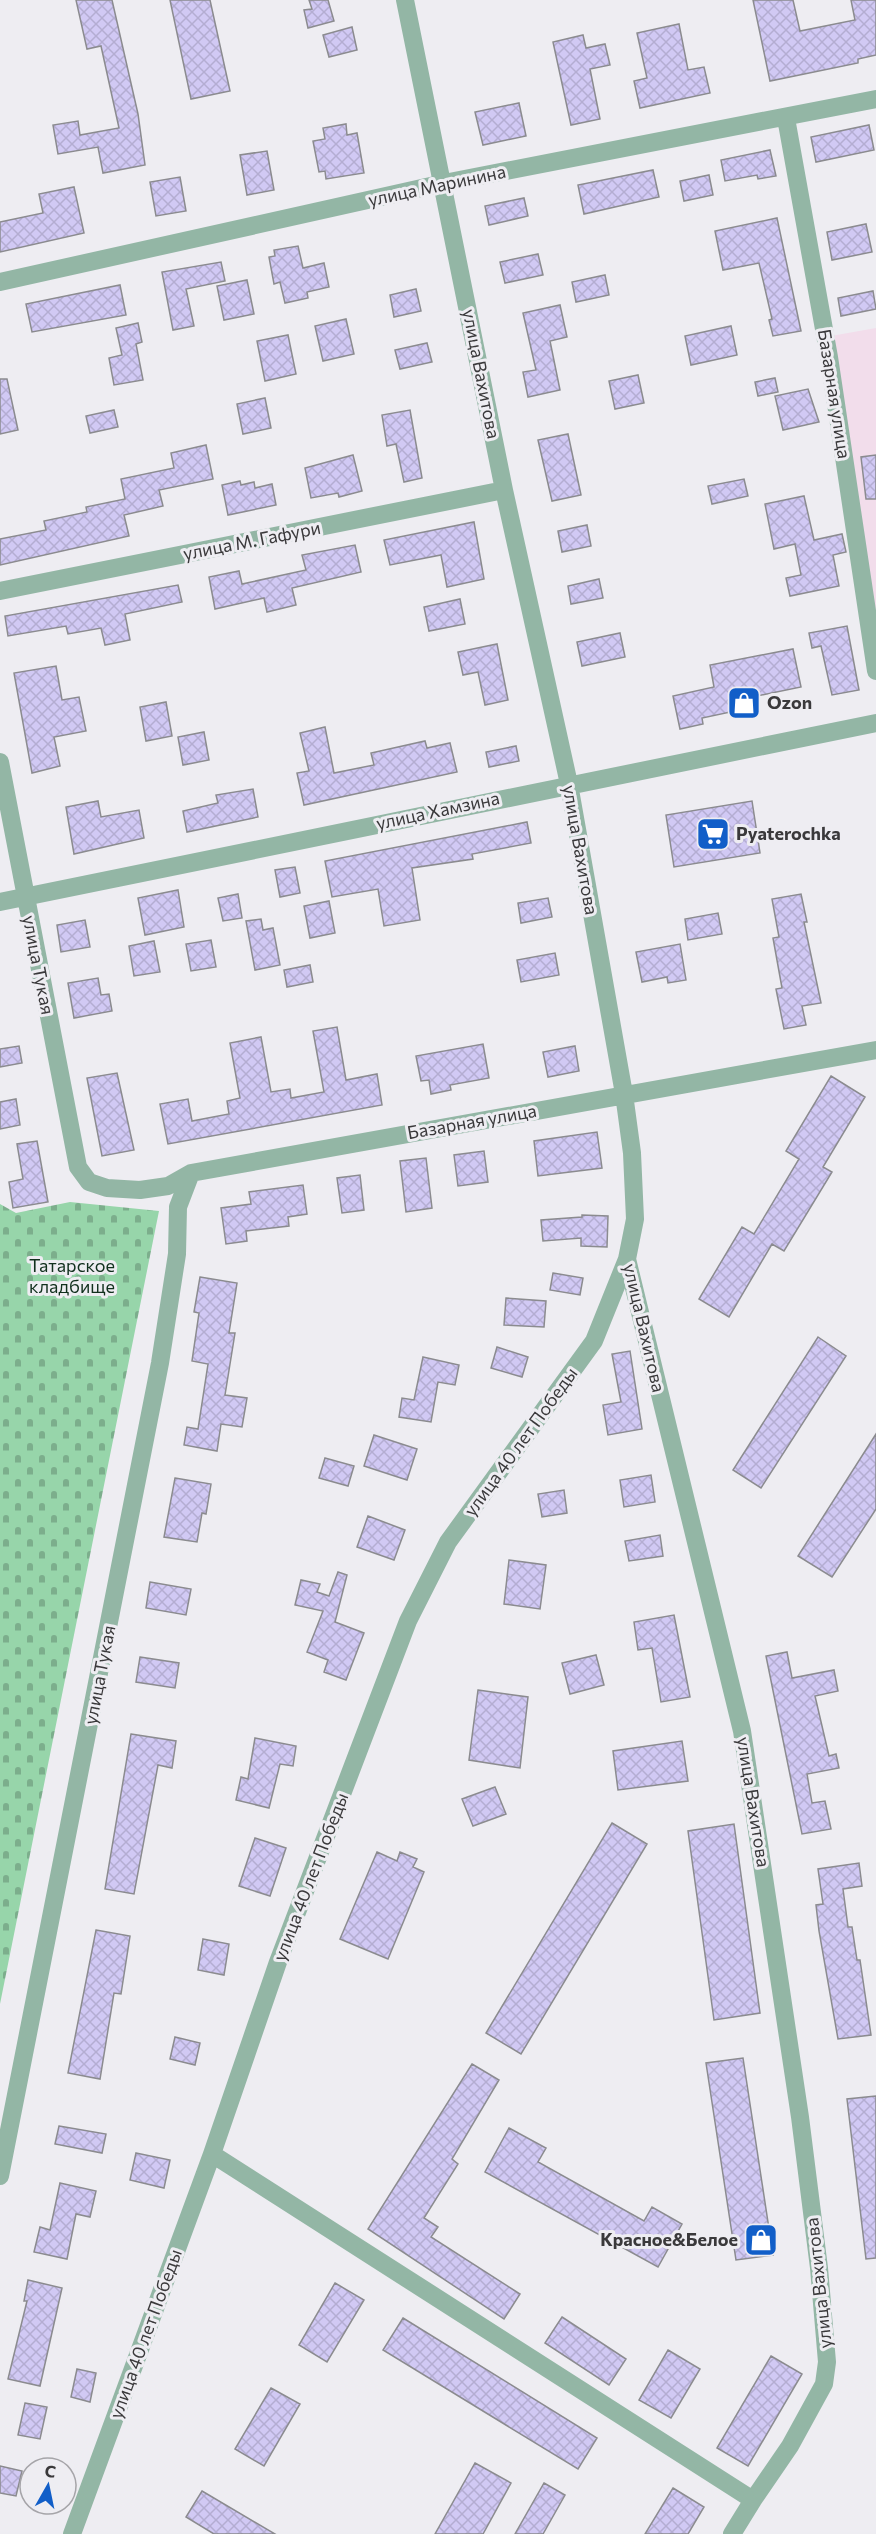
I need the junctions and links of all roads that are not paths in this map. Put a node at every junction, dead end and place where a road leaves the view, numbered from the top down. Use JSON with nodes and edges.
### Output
{"nodes":[{"id":1,"x":405,"y":0,"type":"edge"},
{"id":2,"x":876,"y":99,"type":"edge"},
{"id":3,"x":786,"y":118,"type":"junction"},
{"id":4,"x":444,"y":183,"type":"junction"},
{"id":5,"x":0,"y":282,"type":"edge"},
{"id":6,"x":504,"y":490,"type":"junction"},
{"id":7,"x":0,"y":591,"type":"edge"},
{"id":8,"x":876,"y":671,"type":"edge"},
{"id":9,"x":876,"y":723,"type":"edge"},
{"id":10,"x":0,"y":762,"type":"edge"},
{"id":11,"x":569,"y":784,"type":"junction"},
{"id":12,"x":24,"y":896,"type":"junction"},
{"id":13,"x":0,"y":902,"type":"edge"},
{"id":14,"x":876,"y":1050,"type":"edge"},
{"id":15,"x":624,"y":1094,"type":"junction"},
{"id":16,"x":78,"y":1167,"type":"joint"},
{"id":17,"x":191,"y":1173,"type":"junction"},
{"id":18,"x":627,"y":1259,"type":"junction"},
{"id":19,"x":212,"y":2154,"type":"junction"},
{"id":20,"x":0,"y":2176,"type":"edge"},
{"id":21,"x":753,"y":2500,"type":"junction"},
{"id":22,"x":73,"y":2534,"type":"edge"},
{"id":23,"x":732,"y":2534,"type":"edge"}],
"edges":[{"from":1,"to":4,"type":"street","name":"улица Вахитова"},
{"from":2,"to":3,"type":"street","name":"улица Маринина"},
{"from":3,"to":4,"type":"street","name":"улица Маринина"},
{"from":3,"to":8,"type":"street","name":"Базарная улица"},
{"from":4,"to":5,"type":"street","name":"улица Маринина"},
{"from":4,"to":6,"type":"street","name":"улица Вахитова"},
{"from":6,"to":7,"type":"street","name":"улица М. Гафури"},
{"from":6,"to":11,"type":"street","name":"улица Вахитова"},
{"from":9,"to":11,"type":"street","name":"улица Хамзина"},
{"from":10,"to":12,"type":"street","name":"улица Тукая"},
{"from":11,"to":12,"type":"street","name":"улица Хамзина"},
{"from":11,"to":15,"type":"street","name":"улица Вахитова"},
{"from":12,"to":13,"type":"street","name":"улица Хамзина"},
{"from":12,"to":16,"type":"street","name":"улица Тукая"},
{"from":14,"to":15,"type":"street","name":"Базарная улица"},
{"from":15,"to":17,"type":"street","name":"Базарная улица"},
{"from":15,"to":18,"type":"street","name":"улица Вахитова"},
{"from":16,"to":17,"type":"street","name":"Базарная улица"},
{"from":17,"to":20,"type":"street","name":"улица Тукая"},
{"from":18,"to":19,"type":"street","name":"улица 40 лет Победы"},
{"from":18,"to":21,"type":"street","name":"улица Вахитова"},
{"from":19,"to":21,"type":"street"},
{"from":19,"to":22,"type":"street","name":"улица 40 лет Победы"},
{"from":21,"to":23,"type":"street","name":"улица Вахитова"}]}
